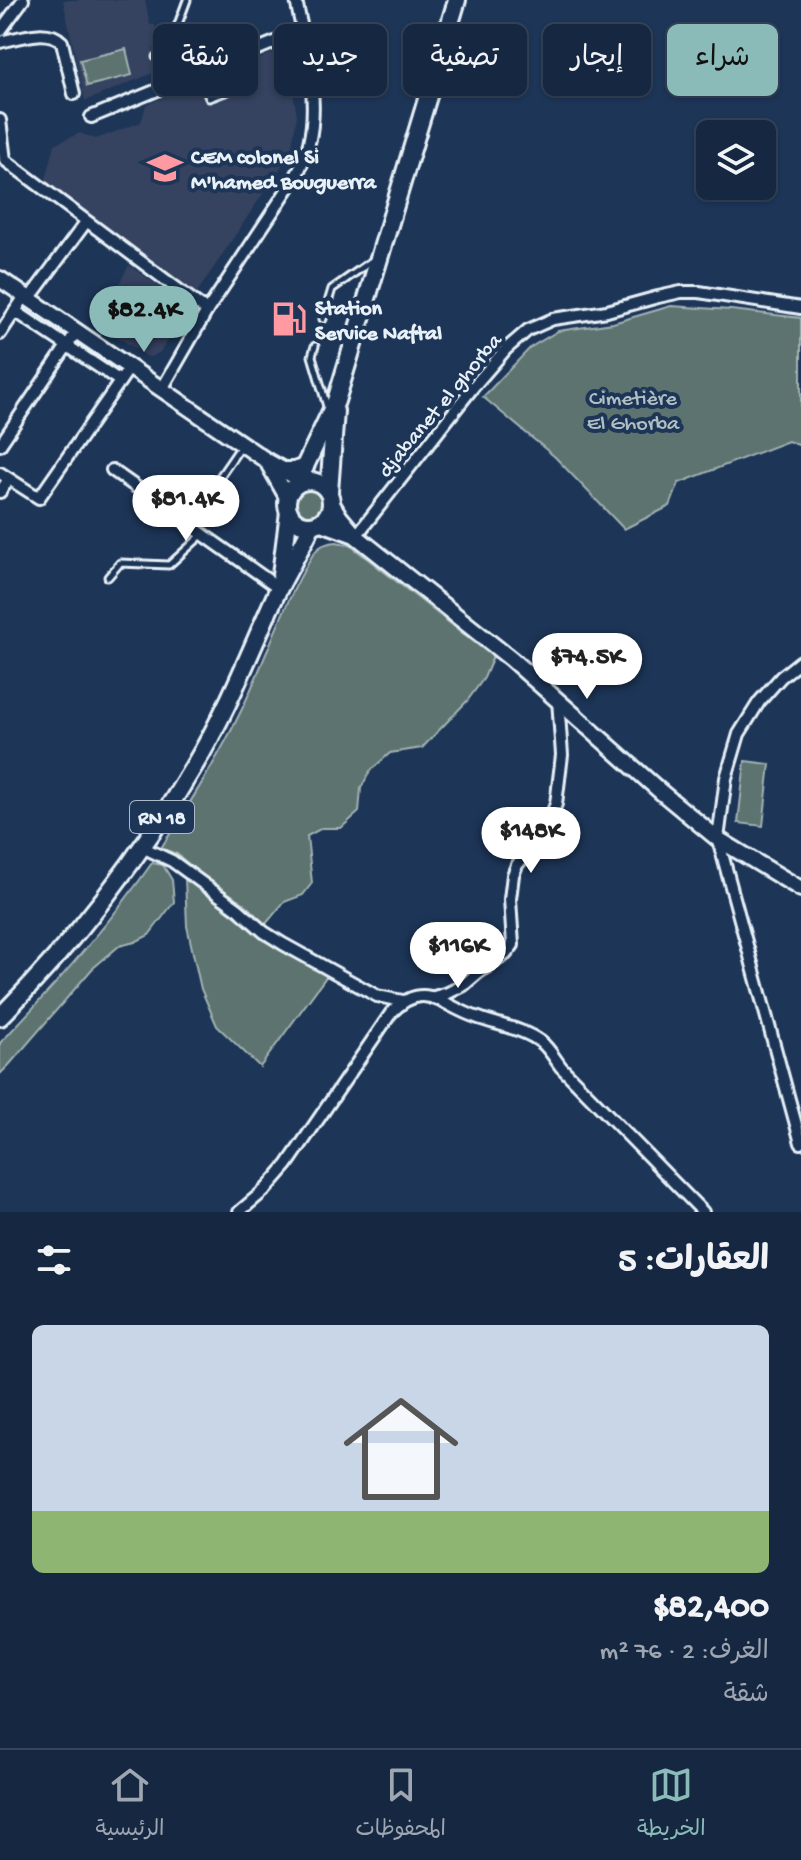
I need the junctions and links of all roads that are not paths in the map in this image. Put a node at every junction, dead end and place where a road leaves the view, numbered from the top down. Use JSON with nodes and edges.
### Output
{"nodes":[{"id":1,"x":23,"y":0,"type":"edge"},
{"id":2,"x":187,"y":0,"type":"edge"},
{"id":3,"x":296,"y":0,"type":"edge"},
{"id":4,"x":457,"y":0,"type":"edge"},
{"id":5,"x":178,"y":24,"type":"edge"},
{"id":6,"x":301,"y":24,"type":"edge"},
{"id":7,"x":0,"y":31,"type":"edge"},
{"id":8,"x":0,"y":42,"type":"edge"},
{"id":9,"x":153,"y":92,"type":"edge"},
{"id":10,"x":74,"y":94,"type":"dead end"},
{"id":11,"x":312,"y":96,"type":"edge"},
{"id":12,"x":91,"y":117,"type":"dead end"},
{"id":13,"x":0,"y":120,"type":"edge"},
{"id":14,"x":2,"y":163,"type":"edge"},
{"id":15,"x":86,"y":222,"type":"junction"},
{"id":16,"x":380,"y":254,"type":"junction"},
{"id":17,"x":0,"y":279,"type":"edge"},
{"id":18,"x":27,"y":298,"type":"junction"},
{"id":19,"x":801,"y":308,"type":"edge"},
{"id":20,"x":15,"y":311,"type":"junction"},
{"id":21,"x":207,"y":311,"type":"junction"},
{"id":22,"x":323,"y":319,"type":"dead end"},
{"id":23,"x":77,"y":331,"type":"junction"},
{"id":24,"x":0,"y":334,"type":"edge"},
{"id":25,"x":67,"y":345,"type":"junction"},
{"id":26,"x":315,"y":346,"type":"dead end"},
{"id":27,"x":130,"y":367,"type":"junction"},
{"id":28,"x":120,"y":381,"type":"junction"},
{"id":29,"x":162,"y":389,"type":"junction"},
{"id":30,"x":332,"y":408,"type":"junction"},
{"id":31,"x":0,"y":445,"type":"edge"},
{"id":32,"x":242,"y":445,"type":"junction"},
{"id":33,"x":267,"y":461,"type":"junction"},
{"id":34,"x":112,"y":470,"type":"dead end"},
{"id":35,"x":4,"y":476,"type":"edge"},
{"id":36,"x":219,"y":478,"type":"dead end"},
{"id":37,"x":295,"y":485,"type":"junction"},
{"id":38,"x":0,"y":492,"type":"edge"},
{"id":39,"x":330,"y":497,"type":"junction"},
{"id":40,"x":316,"y":524,"type":"junction"},
{"id":41,"x":202,"y":534,"type":"junction"},
{"id":42,"x":356,"y":536,"type":"junction"},
{"id":43,"x":108,"y":577,"type":"dead end"},
{"id":44,"x":279,"y":588,"type":"junction"},
{"id":45,"x":801,"y":661,"type":"edge"},
{"id":46,"x":558,"y":700,"type":"junction"},
{"id":47,"x":718,"y":839,"type":"junction"},
{"id":48,"x":142,"y":847,"type":"junction"},
{"id":49,"x":801,"y":889,"type":"edge"},
{"id":50,"x":434,"y":997,"type":"junction"},
{"id":51,"x":403,"y":1001,"type":"junction"},
{"id":52,"x":0,"y":1017,"type":"edge"},
{"id":53,"x":801,"y":1143,"type":"edge"},
{"id":54,"x":239,"y":1212,"type":"edge"},
{"id":55,"x":703,"y":1212,"type":"edge"}],
"edges":[{"from":1,"to":7,"type":"street"},
{"from":2,"to":5,"type":"lane"},
{"from":3,"to":6,"type":"street"},
{"from":4,"to":16,"type":"main road","number":"RN 18"},
{"from":8,"to":10,"type":"street"},
{"from":9,"to":12,"type":"street"},
{"from":11,"to":21,"type":"street"},
{"from":13,"to":14,"type":"street"},
{"from":14,"to":15,"type":"street"},
{"from":15,"to":18,"type":"street"},
{"from":15,"to":21,"type":"street"},
{"from":16,"to":22,"type":"lane"},
{"from":16,"to":30,"type":"main road","number":"RN 18"},
{"from":17,"to":18,"type":"main road"},
{"from":18,"to":20,"type":"street"},
{"from":18,"to":23,"type":"main road"},
{"from":19,"to":42,"type":"street","name":"djabanet el ghorba"},
{"from":20,"to":24,"type":"street"},
{"from":20,"to":25,"type":"street"},
{"from":21,"to":29,"type":"street"},
{"from":23,"to":25,"type":"street"},
{"from":23,"to":27,"type":"main road"},
{"from":25,"to":28,"type":"street"},
{"from":25,"to":31,"type":"street"},
{"from":26,"to":30,"type":"lane"},
{"from":27,"to":28,"type":"street"},
{"from":27,"to":29,"type":"main road"},
{"from":28,"to":35,"type":"street"},
{"from":29,"to":32,"type":"main road"},
{"from":30,"to":37,"type":"main road","number":"RN 18"},
{"from":30,"to":39,"type":"main road","number":"RN 18"},
{"from":32,"to":33,"type":"main road"},
{"from":32,"to":36,"type":"lane"},
{"from":33,"to":37,"type":"main road"},
{"from":33,"to":37,"type":"main road"},
{"from":34,"to":41,"type":"street"},
{"from":35,"to":38,"type":"street"},
{"from":37,"to":39,"type":"main road"},
{"from":37,"to":40,"type":"main road"},
{"from":37,"to":44,"type":"main road","number":"RN 18"},
{"from":39,"to":40,"type":"main road"},
{"from":39,"to":42,"type":"main road"},
{"from":40,"to":42,"type":"main road"},
{"from":40,"to":44,"type":"main road","number":"RN 18"},
{"from":41,"to":43,"type":"lane"},
{"from":41,"to":44,"type":"street"},
{"from":42,"to":46,"type":"main road"},
{"from":44,"to":48,"type":"main road","number":"RN 18"},
{"from":45,"to":47,"type":"street"},
{"from":46,"to":47,"type":"main road"},
{"from":46,"to":50,"type":"street"},
{"from":47,"to":49,"type":"main road"},
{"from":47,"to":53,"type":"street"},
{"from":48,"to":51,"type":"street"},
{"from":48,"to":52,"type":"main road","number":"RN 18"},
{"from":50,"to":51,"type":"street"},
{"from":50,"to":55,"type":"street"},
{"from":51,"to":54,"type":"street"}]}
